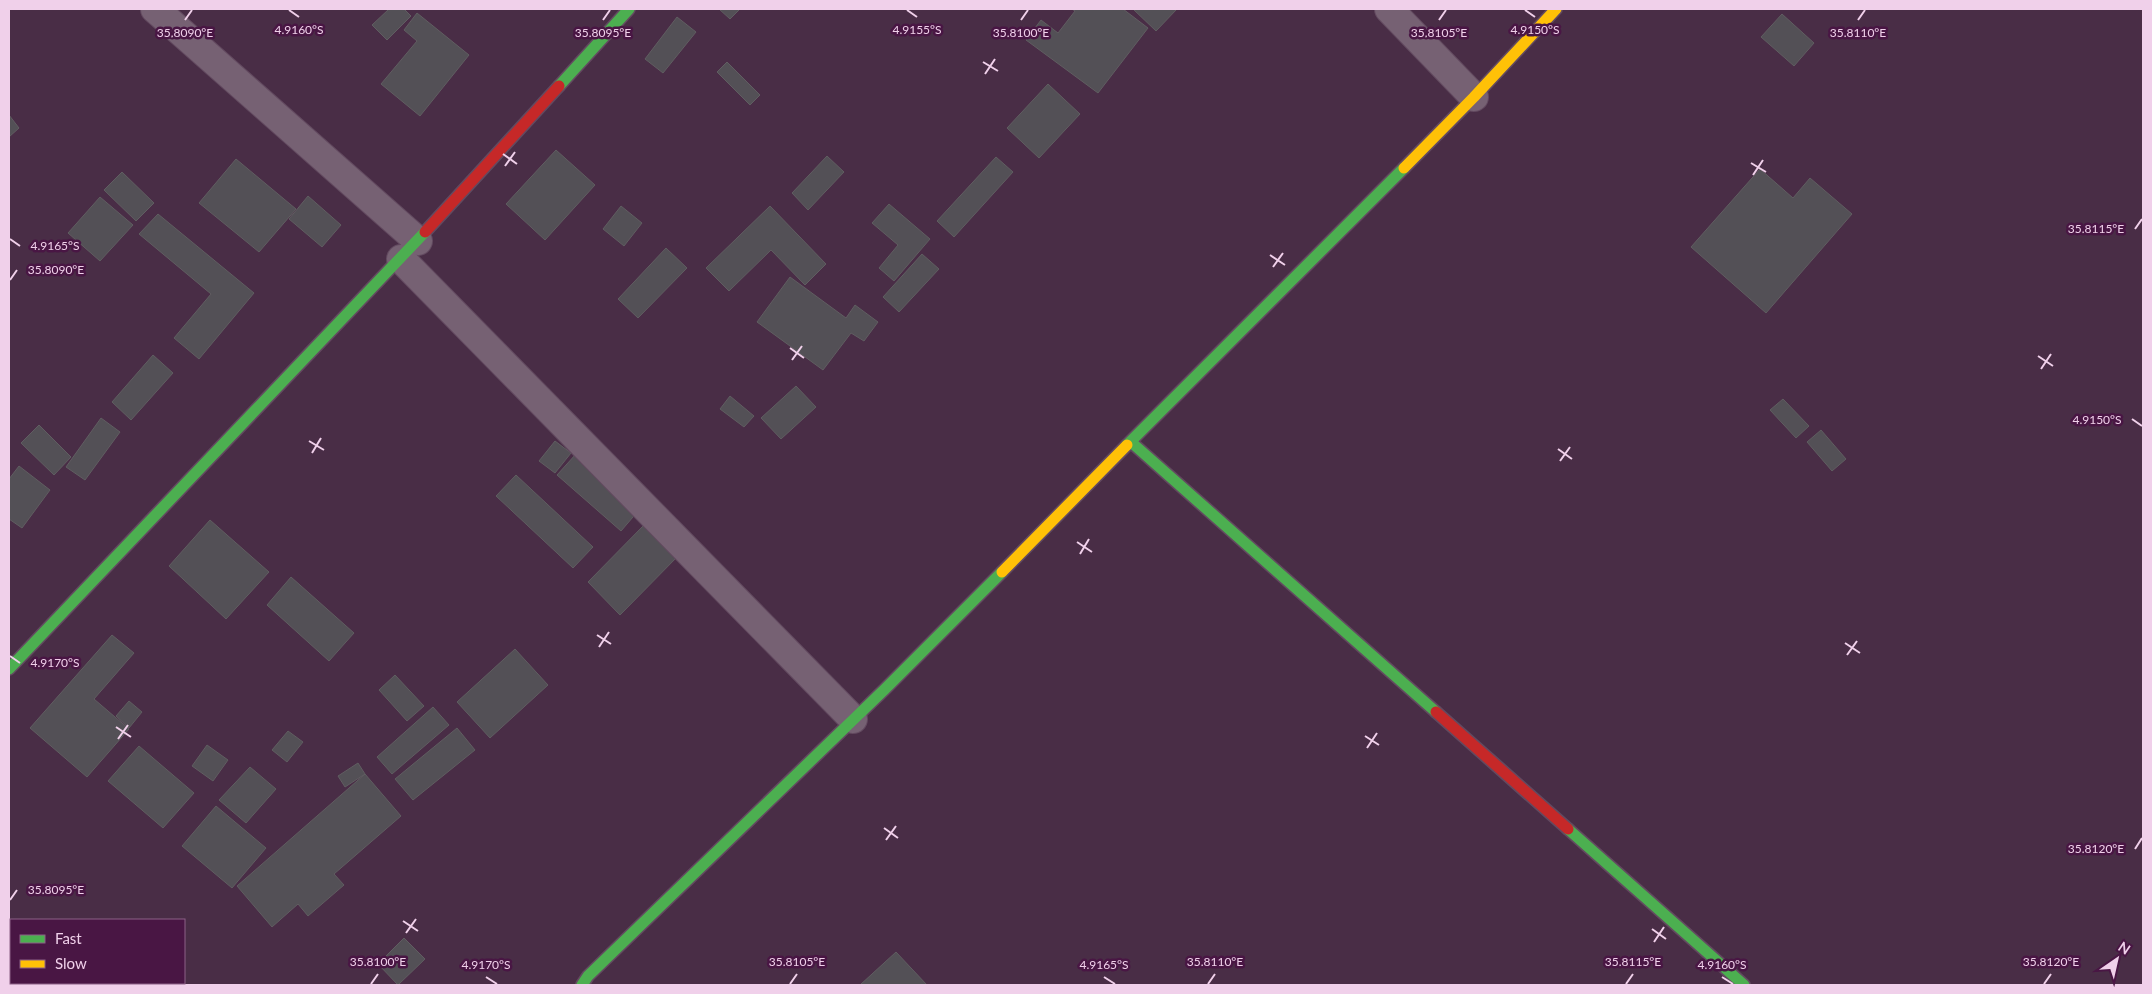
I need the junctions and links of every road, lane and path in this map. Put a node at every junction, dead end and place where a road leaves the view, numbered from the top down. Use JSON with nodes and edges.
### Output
{"nodes":[{"id":1,"x":155,"y":9,"type":"edge"},
{"id":2,"x":629,"y":9,"type":"edge"},
{"id":3,"x":1389,"y":9,"type":"edge"},
{"id":4,"x":1556,"y":9,"type":"edge"},
{"id":5,"x":1474,"y":97,"type":"junction"},
{"id":6,"x":410,"y":250,"type":"junction"},
{"id":7,"x":1131,"y":442,"type":"junction"},
{"id":8,"x":9,"y":669,"type":"edge"},
{"id":9,"x":854,"y":719,"type":"junction"},
{"id":10,"x":585,"y":981,"type":"edge"},
{"id":11,"x":572,"y":985,"type":"edge"},
{"id":12,"x":1744,"y":985,"type":"edge"}],
"edges":[{"from":1,"to":6,"type":"street"},
{"from":2,"to":6,"type":"main road"},
{"from":3,"to":5,"type":"street"},
{"from":4,"to":5,"type":"main road"},
{"from":5,"to":7,"type":"main road"},
{"from":6,"to":8,"type":"main road"},
{"from":6,"to":9,"type":"street"},
{"from":7,"to":9,"type":"main road"},
{"from":7,"to":12,"type":"main road"},
{"from":9,"to":10,"type":"main road"},
{"from":10,"to":11,"type":"main road"}]}
